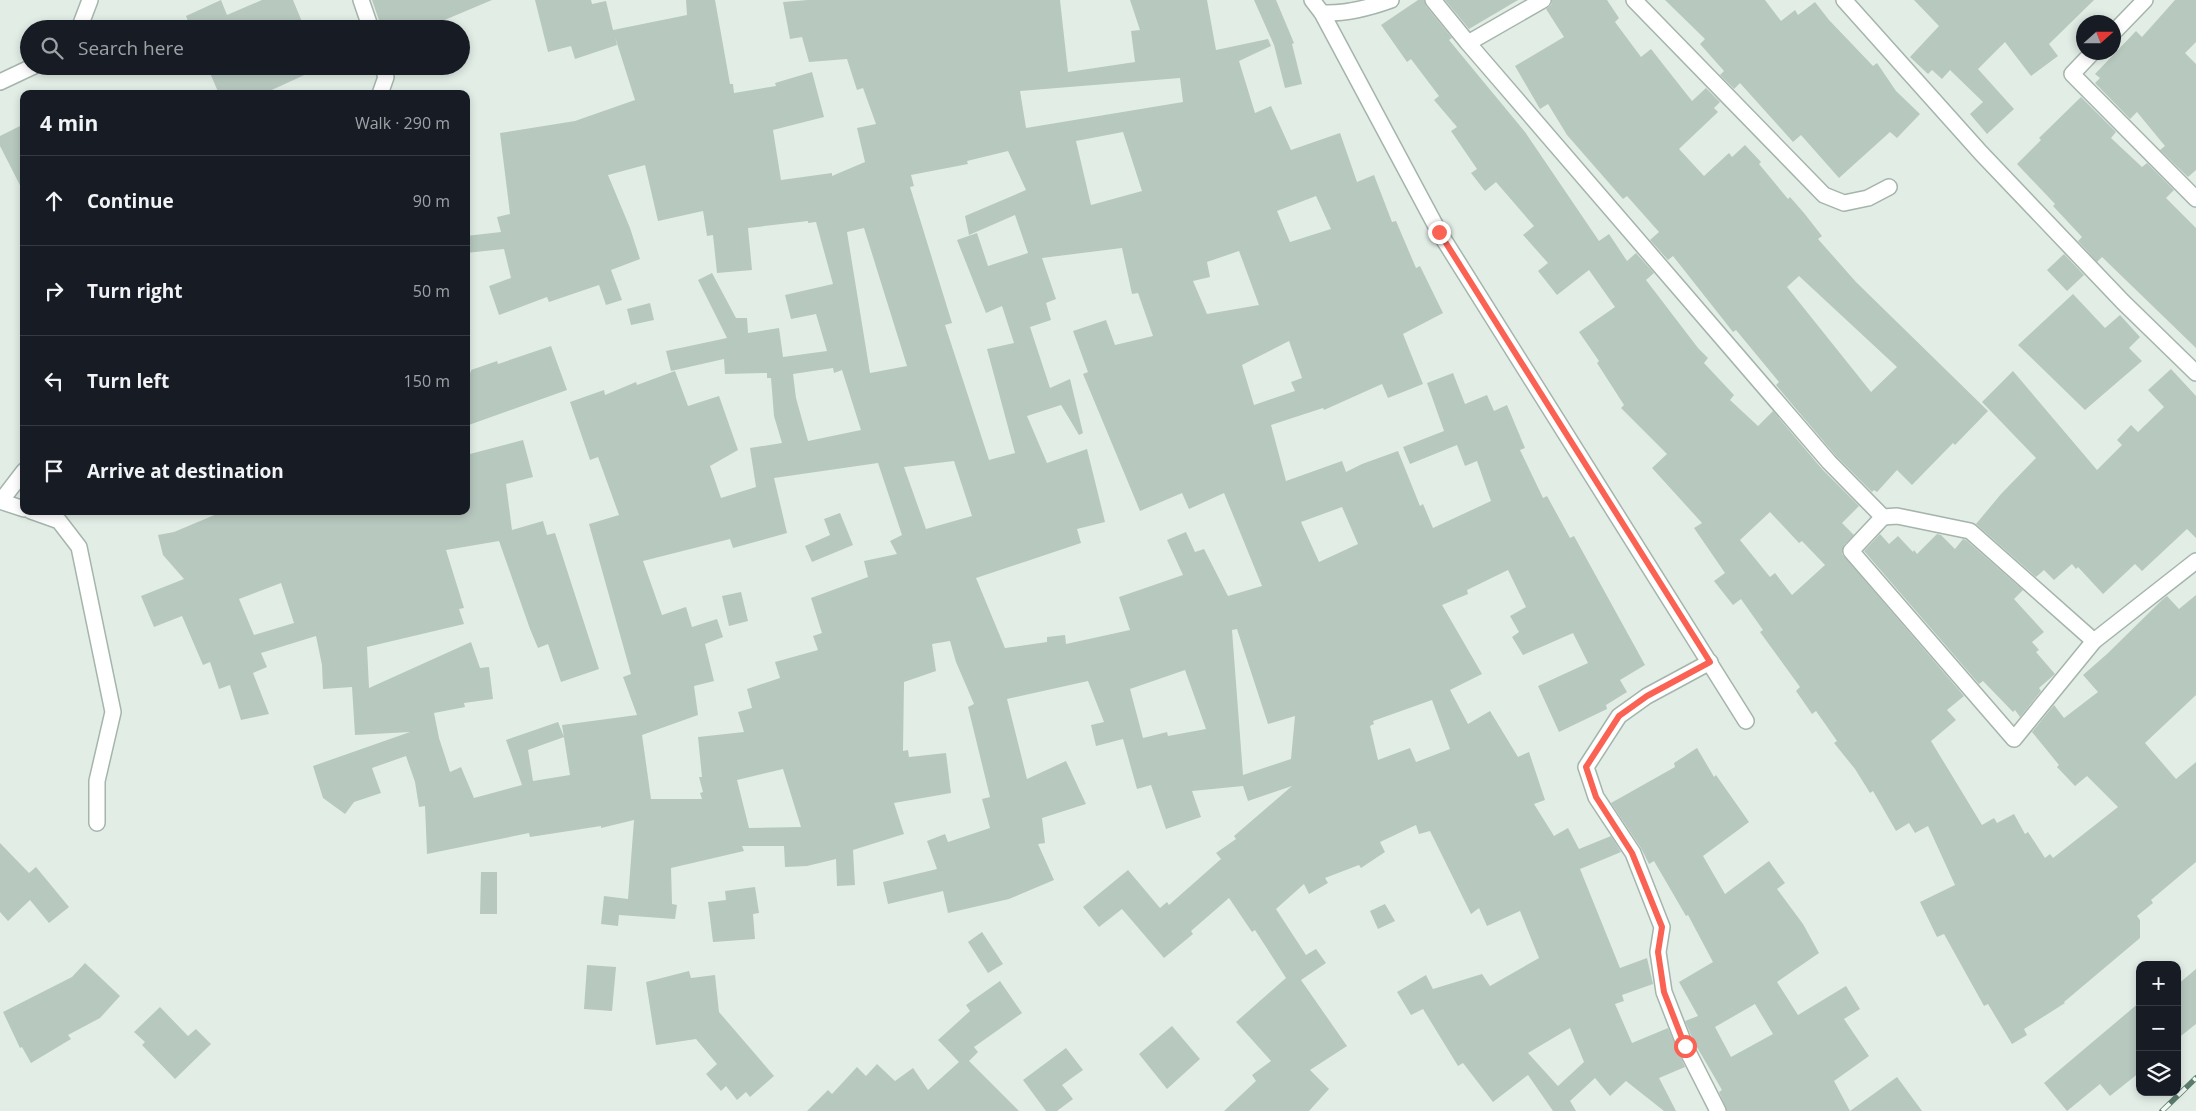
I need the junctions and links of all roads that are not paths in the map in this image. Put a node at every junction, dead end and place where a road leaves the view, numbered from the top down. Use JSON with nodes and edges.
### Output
{"nodes":[{"id":1,"x":90,"y":0,"type":"edge"},
{"id":2,"x":361,"y":0,"type":"edge"},
{"id":3,"x":1312,"y":0,"type":"edge"},
{"id":4,"x":1391,"y":0,"type":"edge"},
{"id":5,"x":1433,"y":0,"type":"edge"},
{"id":6,"x":1544,"y":0,"type":"edge"},
{"id":7,"x":1634,"y":0,"type":"edge"},
{"id":8,"x":2145,"y":0,"type":"edge"},
{"id":9,"x":1846,"y":1,"type":"edge"},
{"id":10,"x":1322,"y":13,"type":"junction"},
{"id":11,"x":82,"y":20,"type":"edge"},
{"id":12,"x":367,"y":20,"type":"edge"},
{"id":13,"x":2121,"y":25,"type":"edge"},
{"id":14,"x":1468,"y":43,"type":"junction"},
{"id":15,"x":2085,"y":60,"type":"edge"},
{"id":16,"x":20,"y":73,"type":"edge"},
{"id":17,"x":385,"y":75,"type":"edge"},
{"id":18,"x":0,"y":82,"type":"edge"},
{"id":19,"x":381,"y":90,"type":"edge"},
{"id":20,"x":1890,"y":187,"type":"dead end"},
{"id":21,"x":2196,"y":199,"type":"edge"},
{"id":22,"x":2196,"y":373,"type":"edge"},
{"id":23,"x":20,"y":476,"type":"edge"},
{"id":24,"x":0,"y":501,"type":"edge"},
{"id":25,"x":20,"y":508,"type":"edge"},
{"id":26,"x":42,"y":515,"type":"edge"},
{"id":27,"x":1883,"y":517,"type":"junction"},
{"id":28,"x":2196,"y":561,"type":"edge"},
{"id":29,"x":2094,"y":641,"type":"junction"},
{"id":30,"x":1710,"y":662,"type":"junction"},
{"id":31,"x":1746,"y":721,"type":"dead end"},
{"id":32,"x":97,"y":823,"type":"dead end"},
{"id":33,"x":1718,"y":1111,"type":"edge"}],
"edges":[{"from":1,"to":11,"type":"street"},
{"from":2,"to":12,"type":"street"},
{"from":3,"to":10,"type":"street"},
{"from":4,"to":10,"type":"street"},
{"from":5,"to":14,"type":"street"},
{"from":6,"to":14,"type":"street"},
{"from":7,"to":20,"type":"street"},
{"from":8,"to":13,"type":"street"},
{"from":9,"to":22,"type":"street"},
{"from":10,"to":30,"type":"street"},
{"from":14,"to":27,"type":"street"},
{"from":15,"to":21,"type":"street"},
{"from":16,"to":18,"type":"street"},
{"from":17,"to":19,"type":"street"},
{"from":23,"to":24,"type":"street"},
{"from":24,"to":25,"type":"street"},
{"from":26,"to":32,"type":"street"},
{"from":27,"to":29,"type":"street"},
{"from":27,"to":29,"type":"street"},
{"from":28,"to":29,"type":"street"},
{"from":30,"to":31,"type":"street"},
{"from":30,"to":33,"type":"street"}]}
